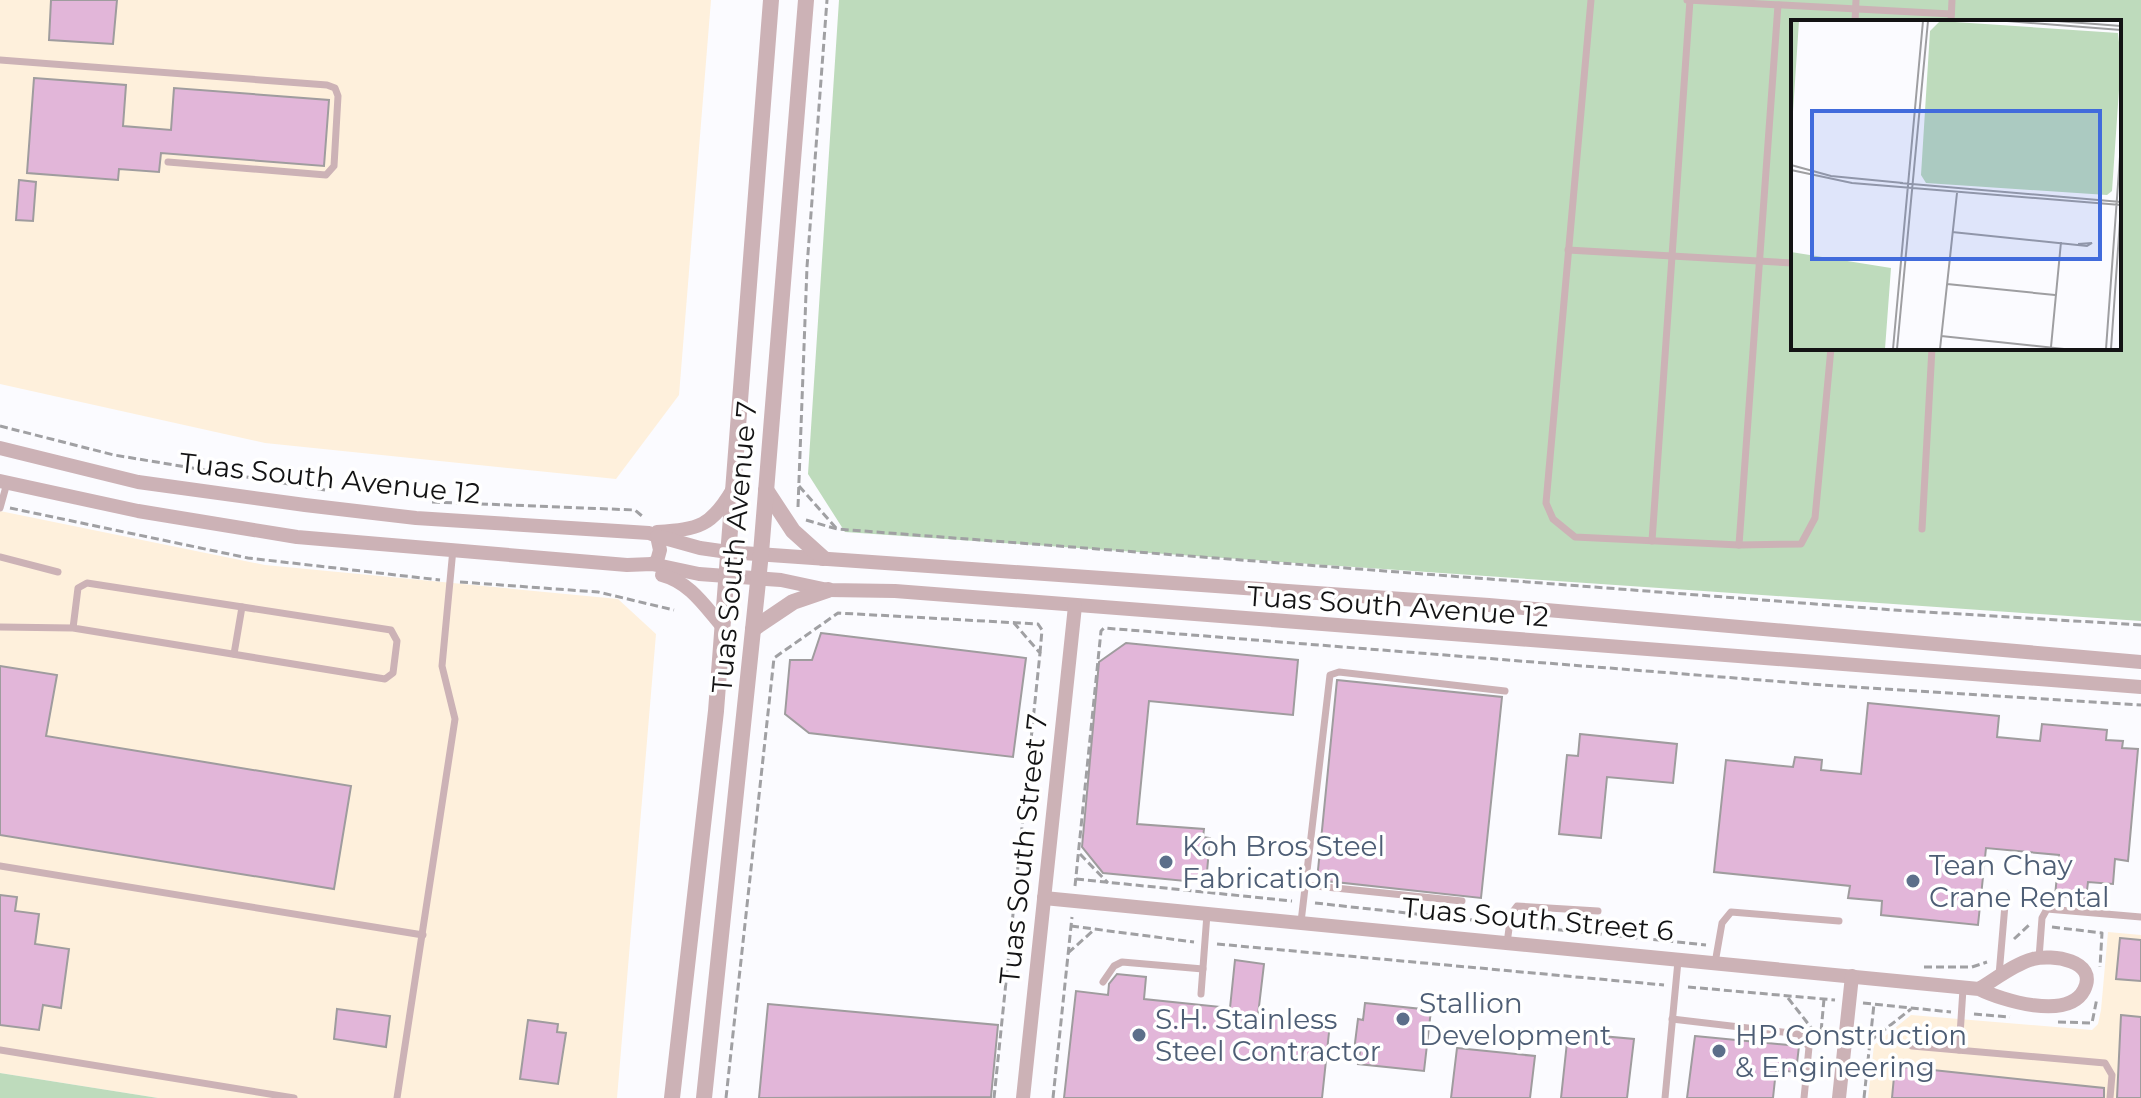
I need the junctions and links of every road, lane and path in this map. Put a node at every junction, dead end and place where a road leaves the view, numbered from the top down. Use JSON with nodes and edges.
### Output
{"nodes":[{"id":1,"x":771,"y":0,"type":"edge"},
{"id":2,"x":806,"y":0,"type":"edge"},
{"id":3,"x":827,"y":0,"type":"edge"},
{"id":4,"x":1591,"y":0,"type":"edge"},
{"id":5,"x":1689,"y":0,"type":"edge"},
{"id":6,"x":1952,"y":0,"type":"edge"},
{"id":7,"x":1856,"y":4,"type":"edge"},
{"id":8,"x":1778,"y":5,"type":"junction"},
{"id":9,"x":1951,"y":18,"type":"edge"},
{"id":10,"x":0,"y":60,"type":"edge"},
{"id":11,"x":168,"y":162,"type":"dead end"},
{"id":12,"x":1568,"y":250,"type":"junction"},
{"id":13,"x":1672,"y":256,"type":"junction"},
{"id":14,"x":1760,"y":261,"type":"junction"},
{"id":15,"x":1791,"y":263,"type":"edge"},
{"id":16,"x":1831,"y":350,"type":"edge"},
{"id":17,"x":1932,"y":350,"type":"edge"},
{"id":18,"x":0,"y":426,"type":"edge"},
{"id":19,"x":0,"y":448,"type":"edge"},
{"id":20,"x":3,"y":482,"type":"edge"},
{"id":21,"x":799,"y":486,"type":"junction"},
{"id":22,"x":733,"y":489,"type":"junction"},
{"id":23,"x":766,"y":490,"type":"junction"},
{"id":24,"x":331,"y":491,"type":"dead end"},
{"id":25,"x":423,"y":502,"type":"dead end"},
{"id":26,"x":0,"y":507,"type":"edge"},
{"id":27,"x":837,"y":529,"type":"junction"},
{"id":28,"x":1922,"y":529,"type":"dead end"},
{"id":29,"x":650,"y":530,"type":"junction"},
{"id":30,"x":1652,"y":541,"type":"junction"},
{"id":31,"x":1739,"y":545,"type":"junction"},
{"id":32,"x":453,"y":549,"type":"junction"},
{"id":33,"x":728,"y":552,"type":"junction"},
{"id":34,"x":761,"y":553,"type":"junction"},
{"id":35,"x":0,"y":557,"type":"edge"},
{"id":36,"x":823,"y":558,"type":"junction"},
{"id":37,"x":652,"y":564,"type":"junction"},
{"id":38,"x":627,"y":565,"type":"junction"},
{"id":39,"x":58,"y":572,"type":"dead end"},
{"id":40,"x":726,"y":576,"type":"junction"},
{"id":41,"x":759,"y":577,"type":"junction"},
{"id":42,"x":449,"y":581,"type":"junction"},
{"id":43,"x":828,"y":590,"type":"junction"},
{"id":44,"x":1075,"y":606,"type":"junction"},
{"id":45,"x":242,"y":607,"type":"junction"},
{"id":46,"x":674,"y":610,"type":"dead end"},
{"id":47,"x":1014,"y":623,"type":"junction"},
{"id":48,"x":2141,"y":625,"type":"edge"},
{"id":49,"x":722,"y":626,"type":"junction"},
{"id":50,"x":0,"y":627,"type":"edge"},
{"id":51,"x":73,"y":628,"type":"junction"},
{"id":52,"x":753,"y":629,"type":"junction"},
{"id":53,"x":1040,"y":653,"type":"junction"},
{"id":54,"x":234,"y":654,"type":"junction"},
{"id":55,"x":2141,"y":662,"type":"edge"},
{"id":56,"x":2141,"y":687,"type":"edge"},
{"id":57,"x":1505,"y":691,"type":"dead end"},
{"id":58,"x":2141,"y":705,"type":"edge"},
{"id":59,"x":1078,"y":852,"type":"junction"},
{"id":60,"x":0,"y":866,"type":"edge"},
{"id":61,"x":1076,"y":879,"type":"junction"},
{"id":62,"x":1108,"y":883,"type":"junction"},
{"id":63,"x":1306,"y":885,"type":"junction"},
{"id":64,"x":2006,"y":893,"type":"dead end"},
{"id":65,"x":1044,"y":898,"type":"junction"},
{"id":66,"x":1073,"y":901,"type":"junction"},
{"id":67,"x":1462,"y":901,"type":"dead end"},
{"id":68,"x":1304,"y":902,"type":"junction"},
{"id":69,"x":1598,"y":911,"type":"dead end"},
{"id":70,"x":1207,"y":914,"type":"junction"},
{"id":71,"x":2141,"y":917,"type":"edge"},
{"id":72,"x":1839,"y":921,"type":"dead end"},
{"id":73,"x":1301,"y":923,"type":"junction"},
{"id":74,"x":1510,"y":924,"type":"junction"},
{"id":75,"x":2042,"y":925,"type":"junction"},
{"id":76,"x":1071,"y":926,"type":"junction"},
{"id":77,"x":1095,"y":929,"type":"junction"},
{"id":78,"x":423,"y":935,"type":"junction"},
{"id":79,"x":1205,"y":943,"type":"junction"},
{"id":80,"x":1507,"y":943,"type":"junction"},
{"id":81,"x":1718,"y":946,"type":"junction"},
{"id":82,"x":1068,"y":953,"type":"junction"},
{"id":83,"x":2001,"y":953,"type":"junction"},
{"id":84,"x":2039,"y":958,"type":"junction"},
{"id":85,"x":1678,"y":959,"type":"junction"},
{"id":86,"x":1715,"y":963,"type":"junction"},
{"id":87,"x":1914,"y":967,"type":"dead end"},
{"id":88,"x":1203,"y":969,"type":"junction"},
{"id":89,"x":2099,"y":969,"type":"dead end"},
{"id":90,"x":1852,"y":976,"type":"junction"},
{"id":91,"x":1998,"y":978,"type":"junction"},
{"id":92,"x":1103,"y":982,"type":"dead end"},
{"id":93,"x":1676,"y":986,"type":"junction"},
{"id":94,"x":1963,"y":988,"type":"junction"},
{"id":95,"x":1979,"y":989,"type":"junction"},
{"id":96,"x":1201,"y":994,"type":"dead end"},
{"id":97,"x":2097,"y":994,"type":"dead end"},
{"id":98,"x":1786,"y":996,"type":"junction"},
{"id":99,"x":1849,"y":1002,"type":"junction"},
{"id":100,"x":1874,"y":1004,"type":"junction"},
{"id":101,"x":1912,"y":1008,"type":"junction"},
{"id":102,"x":1961,"y":1013,"type":"junction"},
{"id":103,"x":1672,"y":1019,"type":"junction"},
{"id":104,"x":2023,"y":1019,"type":"dead end"},
{"id":105,"x":2054,"y":1021,"type":"dead end"},
{"id":106,"x":1820,"y":1039,"type":"dead end"},
{"id":107,"x":1870,"y":1041,"type":"junction"},
{"id":108,"x":1912,"y":1046,"type":"dead end"},
{"id":109,"x":0,"y":1050,"type":"edge"},
{"id":110,"x":1959,"y":1050,"type":"junction"},
{"id":111,"x":294,"y":1098,"type":"edge"},
{"id":112,"x":397,"y":1098,"type":"edge"},
{"id":113,"x":672,"y":1098,"type":"edge"},
{"id":114,"x":704,"y":1098,"type":"edge"},
{"id":115,"x":726,"y":1098,"type":"edge"},
{"id":116,"x":994,"y":1098,"type":"edge"},
{"id":117,"x":1023,"y":1098,"type":"edge"},
{"id":118,"x":1053,"y":1098,"type":"edge"},
{"id":119,"x":1665,"y":1098,"type":"edge"},
{"id":120,"x":1804,"y":1098,"type":"edge"},
{"id":121,"x":1839,"y":1098,"type":"edge"},
{"id":122,"x":1864,"y":1098,"type":"edge"},
{"id":123,"x":2110,"y":1098,"type":"edge"}],
"edges":[{"from":1,"to":22,"type":"street","name":"Tuas South Avenue 7"},
{"from":2,"to":23,"type":"street","name":"Tuas South Avenue 7"},
{"from":3,"to":21,"type":"path"},
{"from":4,"to":12,"type":"lane"},
{"from":5,"to":8,"type":"lane"},
{"from":5,"to":13,"type":"lane"},
{"from":6,"to":9,"type":"lane"},
{"from":7,"to":8,"type":"lane"},
{"from":7,"to":9,"type":"lane"},
{"from":8,"to":14,"type":"lane"},
{"from":10,"to":11,"type":"lane"},
{"from":12,"to":13,"type":"lane"},
{"from":12,"to":30,"type":"lane"},
{"from":13,"to":14,"type":"lane"},
{"from":13,"to":30,"type":"lane"},
{"from":14,"to":15,"type":"lane"},
{"from":14,"to":31,"type":"lane"},
{"from":16,"to":31,"type":"lane"},
{"from":17,"to":28,"type":"lane"},
{"from":18,"to":24,"type":"path"},
{"from":19,"to":29,"type":"street","name":"Tuas South Avenue 12"},
{"from":20,"to":26,"type":"lane"},
{"from":20,"to":32,"type":"street","name":"Tuas South Avenue 12"},
{"from":21,"to":27,"type":"path"},
{"from":21,"to":27,"type":"path"},
{"from":22,"to":29,"type":"street"},
{"from":22,"to":33,"type":"street","name":"Tuas South Avenue 7"},
{"from":23,"to":34,"type":"street","name":"Tuas South Avenue 7"},
{"from":23,"to":36,"type":"street"},
{"from":25,"to":29,"type":"path"},
{"from":26,"to":42,"type":"path"},
{"from":27,"to":48,"type":"path"},
{"from":29,"to":33,"type":"street","name":"Tuas South Avenue 12"},
{"from":29,"to":37,"type":"street"},
{"from":30,"to":31,"type":"lane"},
{"from":32,"to":38,"type":"street","name":"Tuas South Avenue 12"},
{"from":32,"to":42,"type":"lane"},
{"from":33,"to":34,"type":"street","name":"Tuas South Avenue 12"},
{"from":33,"to":40,"type":"street","name":"Tuas South Avenue 7"},
{"from":34,"to":36,"type":"street","name":"Tuas South Avenue 12"},
{"from":34,"to":41,"type":"street","name":"Tuas South Avenue 7"},
{"from":35,"to":39,"type":"lane"},
{"from":36,"to":55,"type":"street","name":"Tuas South Avenue 12"},
{"from":37,"to":38,"type":"street","name":"Tuas South Avenue 12"},
{"from":37,"to":40,"type":"street","name":"Tuas South Avenue 12"},
{"from":38,"to":49,"type":"street"},
{"from":40,"to":41,"type":"street","name":"Tuas South Avenue 12"},
{"from":40,"to":49,"type":"street","name":"Tuas South Avenue 7"},
{"from":41,"to":43,"type":"street","name":"Tuas South Avenue 12"},
{"from":41,"to":52,"type":"street","name":"Tuas South Avenue 7"},
{"from":42,"to":46,"type":"path"},
{"from":42,"to":78,"type":"lane"},
{"from":43,"to":44,"type":"street","name":"Tuas South Avenue 12"},
{"from":43,"to":52,"type":"street"},
{"from":44,"to":56,"type":"street","name":"Tuas South Avenue 12"},
{"from":44,"to":65,"type":"street","name":"Tuas South Street 7"},
{"from":45,"to":51,"type":"lane"},
{"from":45,"to":54,"type":"lane"},
{"from":45,"to":54,"type":"lane"},
{"from":47,"to":53,"type":"path"},
{"from":47,"to":53,"type":"path"},
{"from":47,"to":115,"type":"path"},
{"from":49,"to":113,"type":"street","name":"Tuas South Avenue 7"},
{"from":50,"to":51,"type":"lane"},
{"from":51,"to":54,"type":"lane"},
{"from":52,"to":114,"type":"street","name":"Tuas South Avenue 7"},
{"from":53,"to":116,"type":"path"},
{"from":57,"to":63,"type":"lane"},
{"from":58,"to":59,"type":"path"},
{"from":59,"to":61,"type":"path"},
{"from":59,"to":62,"type":"path"},
{"from":60,"to":78,"type":"lane"},
{"from":61,"to":62,"type":"path"},
{"from":61,"to":66,"type":"path"},
{"from":62,"to":68,"type":"path"},
{"from":63,"to":67,"type":"lane"},
{"from":63,"to":68,"type":"lane"},
{"from":64,"to":83,"type":"lane"},
{"from":65,"to":66,"type":"street","name":"Tuas South Street 6"},
{"from":65,"to":117,"type":"street","name":"Tuas South Street 7"},
{"from":66,"to":70,"type":"street","name":"Tuas South Street 6"},
{"from":66,"to":76,"type":"path"},
{"from":68,"to":73,"type":"lane"},
{"from":68,"to":74,"type":"path"},
{"from":69,"to":74,"type":"lane"},
{"from":70,"to":73,"type":"street","name":"Tuas South Street 6"},
{"from":70,"to":79,"type":"lane"},
{"from":71,"to":75,"type":"lane"},
{"from":72,"to":81,"type":"lane"},
{"from":73,"to":80,"type":"street","name":"Tuas South Street 6"},
{"from":74,"to":80,"type":"lane"},
{"from":74,"to":81,"type":"path"},
{"from":75,"to":83,"type":"path"},
{"from":75,"to":84,"type":"lane"},
{"from":75,"to":89,"type":"path"},
{"from":76,"to":77,"type":"path"},
{"from":76,"to":82,"type":"path"},
{"from":77,"to":79,"type":"path"},
{"from":77,"to":82,"type":"path"},
{"from":78,"to":112,"type":"lane"},
{"from":79,"to":88,"type":"lane"},
{"from":79,"to":93,"type":"path"},
{"from":80,"to":85,"type":"street","name":"Tuas South Street 6"},
{"from":81,"to":86,"type":"lane"},
{"from":82,"to":118,"type":"path"},
{"from":83,"to":87,"type":"path"},
{"from":83,"to":91,"type":"lane"},
{"from":84,"to":91,"type":"street"},
{"from":84,"to":95,"type":"street","name":"Tuas South Street 6"},
{"from":85,"to":86,"type":"street","name":"Tuas South Street 6"},
{"from":85,"to":93,"type":"lane"},
{"from":86,"to":90,"type":"street","name":"Tuas South Street 6"},
{"from":88,"to":92,"type":"lane"},
{"from":88,"to":96,"type":"lane"},
{"from":90,"to":94,"type":"street","name":"Tuas South Street 6"},
{"from":90,"to":99,"type":"street"},
{"from":91,"to":95,"type":"street"},
{"from":93,"to":98,"type":"path"},
{"from":93,"to":103,"type":"lane"},
{"from":94,"to":95,"type":"street","name":"Tuas South Street 6"},
{"from":94,"to":102,"type":"lane"},
{"from":97,"to":105,"type":"path"},
{"from":98,"to":99,"type":"path"},
{"from":98,"to":106,"type":"path"},
{"from":99,"to":100,"type":"path"},
{"from":99,"to":121,"type":"street"},
{"from":100,"to":101,"type":"path"},
{"from":100,"to":107,"type":"path"},
{"from":101,"to":102,"type":"path"},
{"from":101,"to":107,"type":"path"},
{"from":102,"to":104,"type":"path"},
{"from":102,"to":110,"type":"lane"},
{"from":103,"to":119,"type":"lane"},
{"from":103,"to":120,"type":"lane"},
{"from":107,"to":122,"type":"path"},
{"from":108,"to":110,"type":"lane"},
{"from":109,"to":111,"type":"lane"},
{"from":110,"to":123,"type":"lane"}]}
